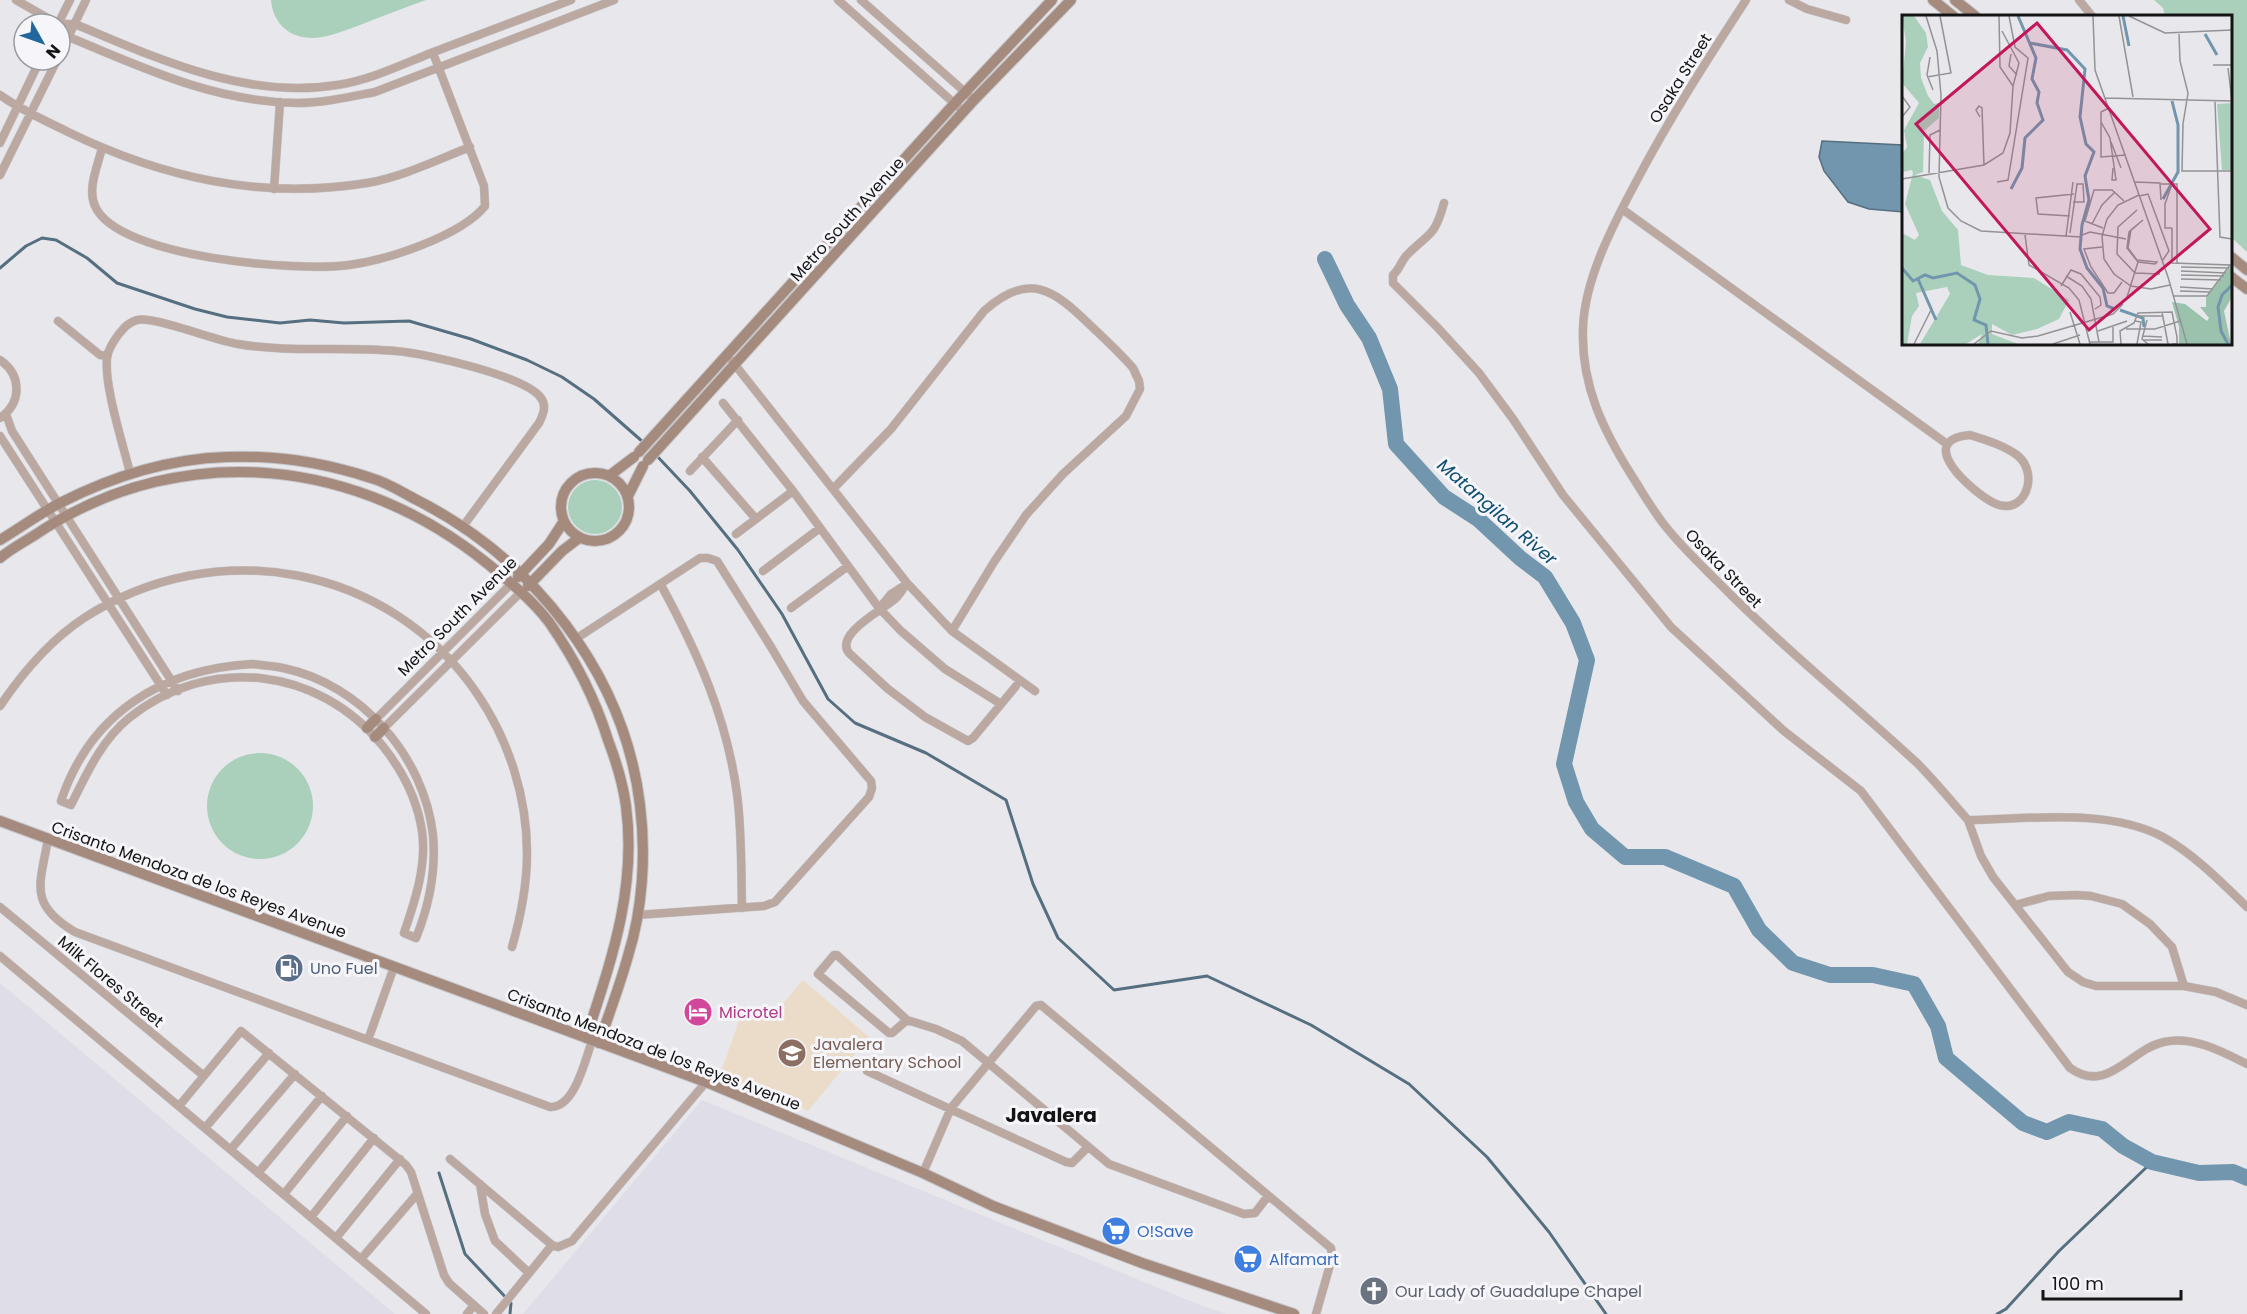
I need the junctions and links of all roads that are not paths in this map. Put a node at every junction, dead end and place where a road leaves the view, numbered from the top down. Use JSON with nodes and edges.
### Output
{"nodes":[{"id":1,"x":16,"y":0,"type":"edge"},
{"id":2,"x":86,"y":0,"type":"edge"},
{"id":3,"x":572,"y":0,"type":"edge"},
{"id":4,"x":614,"y":0,"type":"edge"},
{"id":5,"x":838,"y":0,"type":"edge"},
{"id":6,"x":861,"y":0,"type":"edge"},
{"id":7,"x":1052,"y":0,"type":"edge"},
{"id":8,"x":1071,"y":0,"type":"edge"},
{"id":9,"x":1746,"y":0,"type":"edge"},
{"id":10,"x":1789,"y":0,"type":"edge"},
{"id":11,"x":1933,"y":0,"type":"edge"},
{"id":12,"x":1955,"y":0,"type":"edge"},
{"id":13,"x":2079,"y":0,"type":"edge"},
{"id":14,"x":36,"y":12,"type":"edge"},
{"id":15,"x":1952,"y":15,"type":"edge"},
{"id":16,"x":1974,"y":15,"type":"edge"},
{"id":17,"x":2091,"y":15,"type":"edge"},
{"id":18,"x":1846,"y":20,"type":"dead end"},
{"id":19,"x":72,"y":24,"type":"edge"},
{"id":20,"x":75,"y":24,"type":"junction"},
{"id":21,"x":72,"y":30,"type":"edge"},
{"id":22,"x":72,"y":38,"type":"edge"},
{"id":23,"x":433,"y":53,"type":"junction"},
{"id":24,"x":439,"y":67,"type":"junction"},
{"id":25,"x":34,"y":72,"type":"edge"},
{"id":26,"x":51,"y":72,"type":"edge"},
{"id":27,"x":965,"y":92,"type":"junction"},
{"id":28,"x":0,"y":95,"type":"edge"},
{"id":29,"x":974,"y":100,"type":"junction"},
{"id":30,"x":280,"y":102,"type":"junction"},
{"id":31,"x":955,"y":103,"type":"junction"},
{"id":32,"x":17,"y":107,"type":"junction"},
{"id":33,"x":964,"y":112,"type":"junction"},
{"id":34,"x":30,"y":114,"type":"junction"},
{"id":35,"x":0,"y":143,"type":"edge"},
{"id":36,"x":470,"y":147,"type":"junction"},
{"id":37,"x":102,"y":148,"type":"junction"},
{"id":38,"x":0,"y":175,"type":"edge"},
{"id":39,"x":274,"y":189,"type":"junction"},
{"id":40,"x":1444,"y":203,"type":"dead end"},
{"id":41,"x":1622,"y":209,"type":"junction"},
{"id":42,"x":2232,"y":258,"type":"edge"},
{"id":43,"x":2247,"y":270,"type":"edge"},
{"id":44,"x":2232,"y":278,"type":"edge"},
{"id":45,"x":2247,"y":289,"type":"edge"},
{"id":46,"x":58,"y":321,"type":"dead end"},
{"id":47,"x":107,"y":356,"type":"junction"},
{"id":48,"x":727,"y":356,"type":"junction"},
{"id":49,"x":0,"y":360,"type":"edge"},
{"id":50,"x":736,"y":365,"type":"junction"},
{"id":51,"x":723,"y":403,"type":"dead end"},
{"id":52,"x":3,"y":416,"type":"edge"},
{"id":53,"x":738,"y":420,"type":"junction"},
{"id":54,"x":0,"y":436,"type":"edge"},
{"id":55,"x":1947,"y":444,"type":"junction"},
{"id":56,"x":702,"y":457,"type":"junction"},
{"id":57,"x":690,"y":471,"type":"dead end"},
{"id":58,"x":130,"y":473,"type":"junction"},
{"id":59,"x":609,"y":476,"type":"junction"},
{"id":60,"x":833,"y":489,"type":"junction"},
{"id":61,"x":794,"y":490,"type":"junction"},
{"id":62,"x":628,"y":496,"type":"junction"},
{"id":63,"x":53,"y":507,"type":"junction"},
{"id":64,"x":61,"y":519,"type":"junction"},
{"id":65,"x":756,"y":519,"type":"junction"},
{"id":66,"x":564,"y":521,"type":"junction"},
{"id":67,"x":464,"y":525,"type":"junction"},
{"id":68,"x":820,"y":528,"type":"junction"},
{"id":69,"x":736,"y":534,"type":"dead end"},
{"id":70,"x":579,"y":538,"type":"junction"},
{"id":71,"x":0,"y":540,"type":"edge"},
{"id":72,"x":0,"y":558,"type":"edge"},
{"id":73,"x":848,"y":566,"type":"junction"},
{"id":74,"x":763,"y":571,"type":"dead end"},
{"id":75,"x":522,"y":573,"type":"junction"},
{"id":76,"x":532,"y":582,"type":"junction"},
{"id":77,"x":512,"y":583,"type":"junction"},
{"id":78,"x":907,"y":583,"type":"junction"},
{"id":79,"x":661,"y":585,"type":"junction"},
{"id":80,"x":521,"y":592,"type":"junction"},
{"id":81,"x":118,"y":599,"type":"junction"},
{"id":82,"x":109,"y":604,"type":"junction"},
{"id":83,"x":790,"y":608,"type":"dead end"},
{"id":84,"x":879,"y":608,"type":"junction"},
{"id":85,"x":952,"y":631,"type":"junction"},
{"id":86,"x":577,"y":638,"type":"junction"},
{"id":87,"x":443,"y":652,"type":"junction"},
{"id":88,"x":452,"y":661,"type":"junction"},
{"id":89,"x":171,"y":681,"type":"junction"},
{"id":90,"x":161,"y":685,"type":"junction"},
{"id":91,"x":1016,"y":686,"type":"dead end"},
{"id":92,"x":1035,"y":690,"type":"dead end"},
{"id":93,"x":178,"y":691,"type":"junction"},
{"id":94,"x":167,"y":695,"type":"junction"},
{"id":95,"x":1001,"y":704,"type":"junction"},
{"id":96,"x":0,"y":706,"type":"edge"},
{"id":97,"x":376,"y":719,"type":"junction"},
{"id":98,"x":367,"y":728,"type":"junction"},
{"id":99,"x":384,"y":728,"type":"junction"},
{"id":100,"x":375,"y":737,"type":"junction"},
{"id":101,"x":1968,"y":820,"type":"junction"},
{"id":102,"x":0,"y":821,"type":"edge"},
{"id":103,"x":48,"y":839,"type":"junction"},
{"id":104,"x":2015,"y":905,"type":"junction"},
{"id":105,"x":0,"y":907,"type":"edge"},
{"id":106,"x":742,"y":908,"type":"junction"},
{"id":107,"x":2247,"y":908,"type":"edge"},
{"id":108,"x":637,"y":915,"type":"junction"},
{"id":109,"x":512,"y":947,"type":"dead end"},
{"id":110,"x":0,"y":956,"type":"edge"},
{"id":111,"x":394,"y":967,"type":"junction"},
{"id":112,"x":2184,"y":986,"type":"junction"},
{"id":113,"x":2247,"y":1005,"type":"edge"},
{"id":114,"x":907,"y":1020,"type":"junction"},
{"id":115,"x":368,"y":1040,"type":"junction"},
{"id":116,"x":593,"y":1041,"type":"junction"},
{"id":117,"x":269,"y":1053,"type":"junction"},
{"id":118,"x":989,"y":1063,"type":"junction"},
{"id":119,"x":2247,"y":1064,"type":"edge"},
{"id":120,"x":867,"y":1071,"type":"dead end"},
{"id":121,"x":295,"y":1074,"type":"junction"},
{"id":122,"x":204,"y":1076,"type":"junction"},
{"id":123,"x":706,"y":1082,"type":"junction"},
{"id":124,"x":322,"y":1096,"type":"junction"},
{"id":125,"x":179,"y":1106,"type":"junction"},
{"id":126,"x":951,"y":1108,"type":"junction"},
{"id":127,"x":347,"y":1116,"type":"junction"},
{"id":128,"x":205,"y":1128,"type":"junction"},
{"id":129,"x":374,"y":1137,"type":"junction"},
{"id":130,"x":1088,"y":1147,"type":"junction"},
{"id":131,"x":231,"y":1149,"type":"junction"},
{"id":132,"x":400,"y":1159,"type":"junction"},
{"id":133,"x":450,"y":1159,"type":"dead end"},
{"id":134,"x":258,"y":1173,"type":"junction"},
{"id":135,"x":923,"y":1173,"type":"junction"},
{"id":136,"x":480,"y":1184,"type":"junction"},
{"id":137,"x":284,"y":1194,"type":"junction"},
{"id":138,"x":417,"y":1194,"type":"junction"},
{"id":139,"x":1268,"y":1196,"type":"junction"},
{"id":140,"x":311,"y":1217,"type":"junction"},
{"id":141,"x":336,"y":1238,"type":"junction"},
{"id":142,"x":552,"y":1245,"type":"junction"},
{"id":143,"x":361,"y":1259,"type":"junction"},
{"id":144,"x":529,"y":1274,"type":"junction"},
{"id":145,"x":474,"y":1305,"type":"junction"},
{"id":146,"x":426,"y":1314,"type":"edge"},
{"id":147,"x":467,"y":1314,"type":"edge"},
{"id":148,"x":484,"y":1314,"type":"edge"},
{"id":149,"x":496,"y":1314,"type":"edge"},
{"id":150,"x":1294,"y":1314,"type":"edge"},
{"id":151,"x":1316,"y":1314,"type":"edge"}],
"edges":[{"from":1,"to":14,"type":"street"},
{"from":2,"to":20,"type":"street"},
{"from":3,"to":23,"type":"street"},
{"from":4,"to":24,"type":"street"},
{"from":5,"to":31,"type":"street"},
{"from":6,"to":27,"type":"street"},
{"from":7,"to":27,"type":"street","name":"Metro South Avenue"},
{"from":8,"to":29,"type":"street","name":"Metro South Avenue"},
{"from":9,"to":41,"type":"street","name":"Osaka Street"},
{"from":10,"to":18,"type":"street"},
{"from":11,"to":15,"type":"street"},
{"from":12,"to":16,"type":"street"},
{"from":13,"to":17,"type":"street"},
{"from":19,"to":20,"type":"street"},
{"from":20,"to":21,"type":"street"},
{"from":20,"to":23,"type":"street"},
{"from":22,"to":30,"type":"street"},
{"from":23,"to":24,"type":"street"},
{"from":24,"to":30,"type":"street"},
{"from":24,"to":36,"type":"street"},
{"from":25,"to":32,"type":"street"},
{"from":26,"to":34,"type":"street"},
{"from":27,"to":29,"type":"street"},
{"from":27,"to":31,"type":"street","name":"Metro South Avenue"},
{"from":28,"to":32,"type":"street"},
{"from":29,"to":33,"type":"street","name":"Metro South Avenue"},
{"from":30,"to":39,"type":"street"},
{"from":31,"to":33,"type":"street"},
{"from":31,"to":48,"type":"street","name":"Metro South Avenue"},
{"from":32,"to":34,"type":"street"},
{"from":32,"to":35,"type":"street"},
{"from":33,"to":50,"type":"street","name":"Metro South Avenue"},
{"from":34,"to":37,"type":"street"},
{"from":34,"to":38,"type":"street"},
{"from":36,"to":37,"type":"street"},
{"from":36,"to":39,"type":"street"},
{"from":37,"to":39,"type":"street"},
{"from":40,"to":119,"type":"street"},
{"from":41,"to":55,"type":"street"},
{"from":41,"to":101,"type":"street","name":"Osaka Street"},
{"from":42,"to":43,"type":"street"},
{"from":44,"to":45,"type":"street"},
{"from":46,"to":47,"type":"street"},
{"from":47,"to":58,"type":"street"},
{"from":47,"to":67,"type":"street"},
{"from":48,"to":50,"type":"street"},
{"from":48,"to":59,"type":"street","name":"Metro South Avenue"},
{"from":49,"to":52,"type":"street"},
{"from":50,"to":60,"type":"street"},
{"from":50,"to":62,"type":"street","name":"Metro South Avenue"},
{"from":51,"to":53,"type":"street"},
{"from":52,"to":63,"type":"street"},
{"from":53,"to":56,"type":"street"},
{"from":53,"to":61,"type":"street"},
{"from":54,"to":63,"type":"street"},
{"from":55,"to":55,"type":"street"},
{"from":56,"to":57,"type":"street"},
{"from":56,"to":65,"type":"street"},
{"from":58,"to":63,"type":"street"},
{"from":58,"to":67,"type":"street"},
{"from":59,"to":62,"type":"street"},
{"from":59,"to":66,"type":"street"},
{"from":60,"to":78,"type":"street"},
{"from":60,"to":85,"type":"street"},
{"from":61,"to":65,"type":"street"},
{"from":61,"to":68,"type":"street"},
{"from":62,"to":70,"type":"street","name":"Metro South Avenue"},
{"from":63,"to":64,"type":"street"},
{"from":63,"to":71,"type":"street"},
{"from":64,"to":72,"type":"street"},
{"from":64,"to":77,"type":"street"},
{"from":64,"to":81,"type":"street"},
{"from":64,"to":82,"type":"street"},
{"from":65,"to":69,"type":"street"},
{"from":66,"to":70,"type":"street"},
{"from":66,"to":75,"type":"street","name":"Metro South Avenue"},
{"from":67,"to":75,"type":"street"},
{"from":68,"to":73,"type":"street"},
{"from":68,"to":74,"type":"street"},
{"from":70,"to":76,"type":"street","name":"Metro South Avenue"},
{"from":73,"to":83,"type":"street"},
{"from":73,"to":84,"type":"street"},
{"from":75,"to":76,"type":"street"},
{"from":75,"to":77,"type":"street","name":"Metro South Avenue"},
{"from":76,"to":80,"type":"street","name":"Metro South Avenue"},
{"from":76,"to":86,"type":"street"},
{"from":77,"to":80,"type":"street"},
{"from":77,"to":87,"type":"street","name":"Metro South Avenue"},
{"from":78,"to":84,"type":"street"},
{"from":78,"to":85,"type":"street"},
{"from":79,"to":86,"type":"street"},
{"from":79,"to":106,"type":"street"},
{"from":79,"to":106,"type":"street"},
{"from":80,"to":88,"type":"street","name":"Metro South Avenue"},
{"from":80,"to":116,"type":"street"},
{"from":81,"to":82,"type":"street"},
{"from":81,"to":87,"type":"street"},
{"from":81,"to":89,"type":"street"},
{"from":82,"to":90,"type":"street"},
{"from":82,"to":96,"type":"street"},
{"from":84,"to":95,"type":"street"},
{"from":84,"to":95,"type":"street"},
{"from":85,"to":92,"type":"street"},
{"from":86,"to":108,"type":"street"},
{"from":87,"to":88,"type":"street"},
{"from":87,"to":97,"type":"street","name":"Metro South Avenue"},
{"from":88,"to":99,"type":"street","name":"Metro South Avenue"},
{"from":88,"to":109,"type":"street"},
{"from":89,"to":90,"type":"street"},
{"from":89,"to":93,"type":"street"},
{"from":89,"to":97,"type":"street"},
{"from":90,"to":94,"type":"street"},
{"from":90,"to":94,"type":"street"},
{"from":91,"to":95,"type":"street"},
{"from":93,"to":94,"type":"street"},
{"from":93,"to":98,"type":"street"},
{"from":97,"to":98,"type":"street","name":"Metro South Avenue"},
{"from":97,"to":99,"type":"street"},
{"from":98,"to":100,"type":"street"},
{"from":99,"to":100,"type":"street","name":"Metro South Avenue"},
{"from":99,"to":100,"type":"street"},
{"from":101,"to":104,"type":"street"},
{"from":101,"to":107,"type":"street"},
{"from":102,"to":103,"type":"street","name":"Crisanto Mendoza de los Reyes Avenue"},
{"from":103,"to":111,"type":"street","name":"Crisanto Mendoza de los Reyes Avenue"},
{"from":103,"to":115,"type":"street"},
{"from":104,"to":112,"type":"street"},
{"from":104,"to":112,"type":"street"},
{"from":105,"to":122,"type":"street","name":"Milk Flores Street"},
{"from":106,"to":108,"type":"street"},
{"from":108,"to":116,"type":"street"},
{"from":110,"to":125,"type":"street"},
{"from":111,"to":115,"type":"street"},
{"from":111,"to":116,"type":"street","name":"Crisanto Mendoza de los Reyes Avenue"},
{"from":112,"to":113,"type":"street"},
{"from":114,"to":114,"type":"street"},
{"from":114,"to":118,"type":"street"},
{"from":115,"to":116,"type":"street"},
{"from":116,"to":123,"type":"street","name":"Crisanto Mendoza de los Reyes Avenue"},
{"from":117,"to":121,"type":"street"},
{"from":117,"to":122,"type":"street"},
{"from":117,"to":128,"type":"street"},
{"from":118,"to":126,"type":"street"},
{"from":118,"to":130,"type":"street"},
{"from":118,"to":139,"type":"street"},
{"from":120,"to":126,"type":"street"},
{"from":121,"to":124,"type":"street"},
{"from":121,"to":131,"type":"street"},
{"from":122,"to":125,"type":"street"},
{"from":123,"to":135,"type":"street","name":"Crisanto Mendoza de los Reyes Avenue"},
{"from":123,"to":142,"type":"street"},
{"from":124,"to":127,"type":"street"},
{"from":124,"to":134,"type":"street"},
{"from":125,"to":128,"type":"street"},
{"from":126,"to":130,"type":"street"},
{"from":126,"to":135,"type":"street"},
{"from":127,"to":129,"type":"street"},
{"from":127,"to":137,"type":"street"},
{"from":128,"to":131,"type":"street"},
{"from":129,"to":132,"type":"street"},
{"from":129,"to":140,"type":"street"},
{"from":130,"to":139,"type":"street"},
{"from":131,"to":134,"type":"street"},
{"from":132,"to":138,"type":"street"},
{"from":132,"to":141,"type":"street"},
{"from":133,"to":136,"type":"street"},
{"from":134,"to":137,"type":"street"},
{"from":135,"to":150,"type":"street","name":"Crisanto Mendoza de los Reyes Avenue"},
{"from":136,"to":142,"type":"street"},
{"from":136,"to":144,"type":"street"},
{"from":137,"to":140,"type":"street"},
{"from":138,"to":143,"type":"street"},
{"from":138,"to":145,"type":"street"},
{"from":139,"to":151,"type":"street"},
{"from":140,"to":141,"type":"street"},
{"from":141,"to":143,"type":"street"},
{"from":142,"to":144,"type":"street"},
{"from":143,"to":146,"type":"street"},
{"from":144,"to":149,"type":"street"},
{"from":145,"to":147,"type":"street"},
{"from":145,"to":148,"type":"street"}]}
